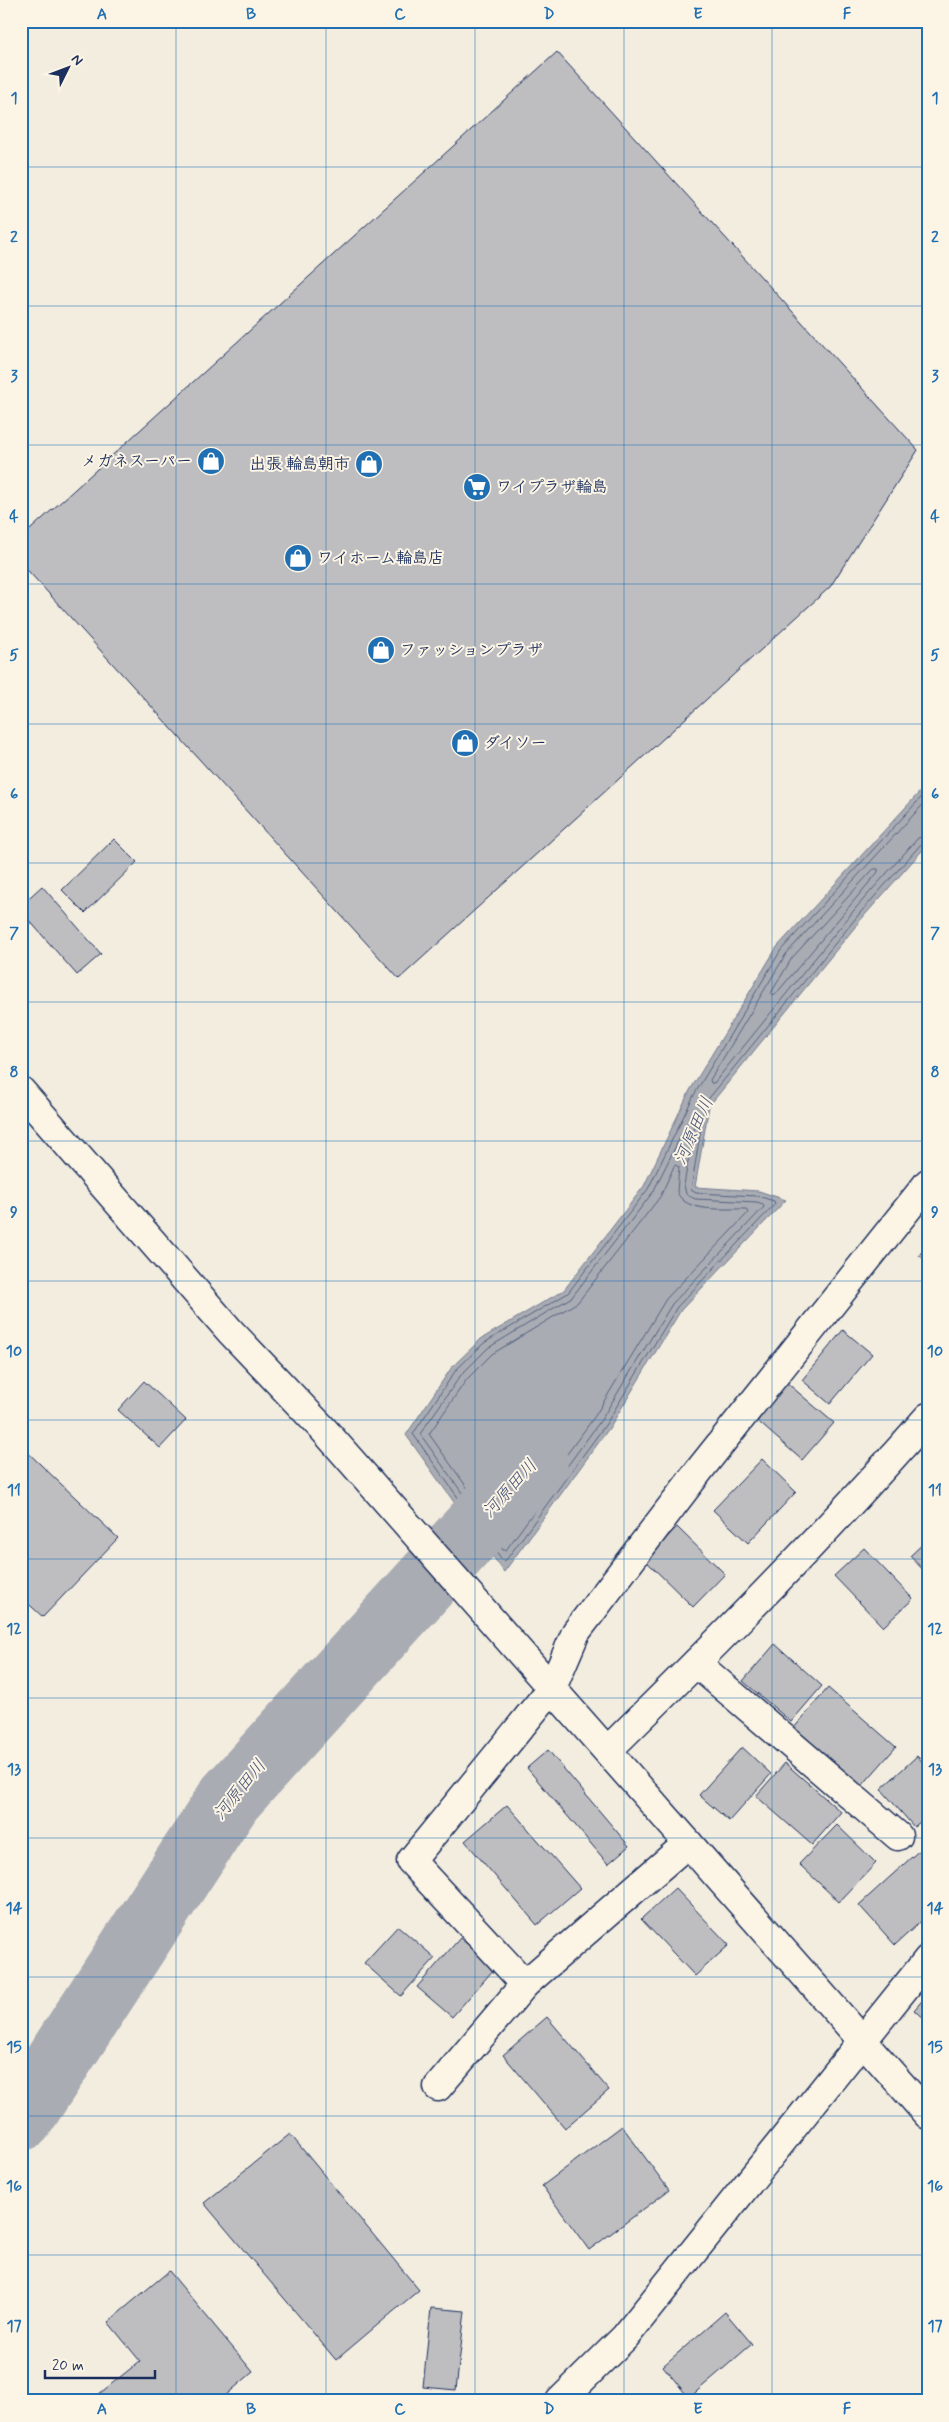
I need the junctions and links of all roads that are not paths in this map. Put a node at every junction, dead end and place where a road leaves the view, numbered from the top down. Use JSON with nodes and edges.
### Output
{"nodes":[{"id":1,"x":21,"y":1091,"type":"edge"},
{"id":2,"x":928,"y":1183,"type":"edge"},
{"id":3,"x":928,"y":1417,"type":"edge"},
{"id":4,"x":696,"y":1663,"type":"junction"},
{"id":5,"x":552,"y":1688,"type":"junction"},
{"id":6,"x":608,"y":1750,"type":"junction"},
{"id":7,"x":898,"y":1836,"type":"dead end"},
{"id":8,"x":688,"y":1842,"type":"junction"},
{"id":9,"x":928,"y":1959,"type":"edge"},
{"id":10,"x":525,"y":1984,"type":"junction"},
{"id":11,"x":863,"y":2041,"type":"junction"},
{"id":12,"x":438,"y":2087,"type":"dead end"},
{"id":13,"x":928,"y":2115,"type":"edge"},
{"id":14,"x":560,"y":2401,"type":"edge"}],
"edges":[{"from":1,"to":5,"type":"street"},
{"from":2,"to":5,"type":"street"},
{"from":3,"to":4,"type":"street"},
{"from":4,"to":6,"type":"street"},
{"from":4,"to":7,"type":"street"},
{"from":5,"to":6,"type":"street"},
{"from":5,"to":10,"type":"street"},
{"from":6,"to":8,"type":"street"},
{"from":8,"to":10,"type":"street"},
{"from":8,"to":11,"type":"street"},
{"from":9,"to":11,"type":"street"},
{"from":10,"to":12,"type":"street"},
{"from":11,"to":13,"type":"street"},
{"from":11,"to":14,"type":"street"}]}
